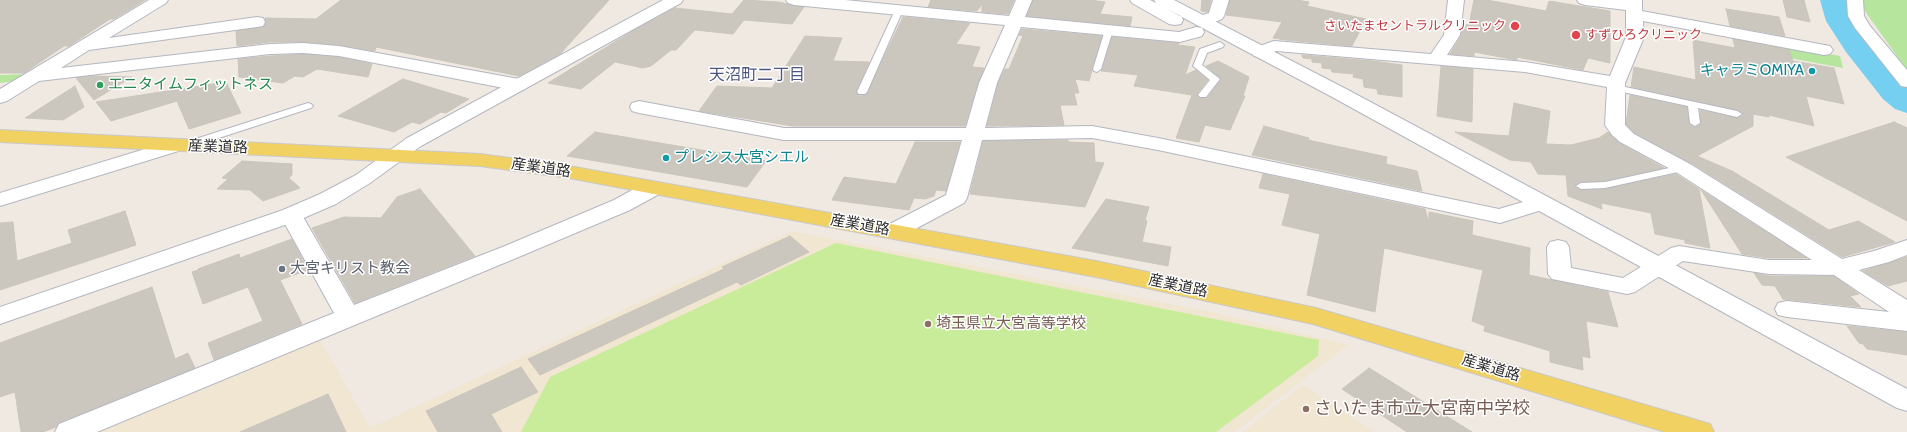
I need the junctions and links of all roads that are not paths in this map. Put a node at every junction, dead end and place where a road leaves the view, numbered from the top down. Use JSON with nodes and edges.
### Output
{"nodes":[{"id":1,"x":160,"y":0,"type":"edge"},
{"id":2,"x":674,"y":0,"type":"edge"},
{"id":3,"x":794,"y":0,"type":"edge"},
{"id":4,"x":1024,"y":0,"type":"edge"},
{"id":5,"x":1138,"y":0,"type":"edge"},
{"id":6,"x":1162,"y":0,"type":"edge"},
{"id":7,"x":1221,"y":0,"type":"edge"},
{"id":8,"x":1456,"y":0,"type":"edge"},
{"id":9,"x":1585,"y":0,"type":"edge"},
{"id":10,"x":1854,"y":0,"type":"edge"},
{"id":11,"x":891,"y":6,"type":"edge"},
{"id":12,"x":1634,"y":7,"type":"edge"},
{"id":13,"x":257,"y":22,"type":"dead end"},
{"id":14,"x":1013,"y":22,"type":"junction"},
{"id":15,"x":1199,"y":26,"type":"junction"},
{"id":16,"x":1109,"y":30,"type":"junction"},
{"id":17,"x":1220,"y":45,"type":"junction"},
{"id":18,"x":84,"y":46,"type":"junction"},
{"id":19,"x":1824,"y":50,"type":"dead end"},
{"id":20,"x":1260,"y":52,"type":"junction"},
{"id":21,"x":1436,"y":59,"type":"junction"},
{"id":22,"x":1097,"y":69,"type":"dead end"},
{"id":23,"x":37,"y":76,"type":"junction"},
{"id":24,"x":1907,"y":82,"type":"edge"},
{"id":25,"x":519,"y":85,"type":"junction"},
{"id":26,"x":1616,"y":86,"type":"junction"},
{"id":27,"x":862,"y":92,"type":"dead end"},
{"id":28,"x":1203,"y":95,"type":"dead end"},
{"id":29,"x":0,"y":97,"type":"edge"},
{"id":30,"x":1693,"y":105,"type":"junction"},
{"id":31,"x":308,"y":106,"type":"dead end"},
{"id":32,"x":639,"y":107,"type":"dead end"},
{"id":33,"x":1737,"y":114,"type":"dead end"},
{"id":34,"x":1695,"y":123,"type":"dead end"},
{"id":35,"x":975,"y":134,"type":"junction"},
{"id":36,"x":0,"y":136,"type":"edge"},
{"id":37,"x":181,"y":145,"type":"junction"},
{"id":38,"x":392,"y":157,"type":"junction"},
{"id":39,"x":1682,"y":168,"type":"junction"},
{"id":40,"x":1500,"y":181,"type":"junction"},
{"id":41,"x":1581,"y":186,"type":"dead end"},
{"id":42,"x":653,"y":188,"type":"junction"},
{"id":43,"x":0,"y":200,"type":"edge"},
{"id":44,"x":1540,"y":203,"type":"junction"},
{"id":45,"x":291,"y":215,"type":"junction"},
{"id":46,"x":894,"y":231,"type":"junction"},
{"id":47,"x":1558,"y":247,"type":"dead end"},
{"id":48,"x":1907,"y":248,"type":"edge"},
{"id":49,"x":1656,"y":266,"type":"junction"},
{"id":50,"x":1839,"y":266,"type":"junction"},
{"id":51,"x":1787,"y":309,"type":"dead end"},
{"id":52,"x":1904,"y":310,"type":"edge"},
{"id":53,"x":0,"y":316,"type":"edge"},
{"id":54,"x":348,"y":317,"type":"junction"},
{"id":55,"x":1907,"y":401,"type":"edge"},
{"id":56,"x":1689,"y":431,"type":"edge"},
{"id":57,"x":69,"y":432,"type":"edge"}],
"edges":[{"from":1,"to":18,"type":"street"},
{"from":2,"to":25,"type":"street"},
{"from":3,"to":11,"type":"street"},
{"from":4,"to":14,"type":"street"},
{"from":5,"to":15,"type":"street"},
{"from":6,"to":15,"type":"street"},
{"from":7,"to":15,"type":"street"},
{"from":8,"to":21,"type":"street"},
{"from":9,"to":12,"type":"street"},
{"from":10,"to":24,"type":"street"},
{"from":11,"to":14,"type":"street"},
{"from":11,"to":27,"type":"lane"},
{"from":12,"to":19,"type":"street"},
{"from":12,"to":26,"type":"street"},
{"from":13,"to":18,"type":"street"},
{"from":14,"to":16,"type":"street"},
{"from":14,"to":35,"type":"street"},
{"from":15,"to":16,"type":"street"},
{"from":15,"to":17,"type":"street"},
{"from":15,"to":20,"type":"street"},
{"from":16,"to":22,"type":"lane"},
{"from":17,"to":28,"type":"lane"},
{"from":17,"to":40,"type":"street"},
{"from":18,"to":23,"type":"street"},
{"from":20,"to":21,"type":"street"},
{"from":20,"to":40,"type":"street"},
{"from":21,"to":26,"type":"street"},
{"from":23,"to":25,"type":"street"},
{"from":23,"to":29,"type":"street"},
{"from":25,"to":38,"type":"street"},
{"from":26,"to":30,"type":"lane"},
{"from":26,"to":39,"type":"street"},
{"from":30,"to":33,"type":"lane"},
{"from":30,"to":34,"type":"lane"},
{"from":31,"to":37,"type":"lane"},
{"from":32,"to":35,"type":"street"},
{"from":35,"to":44,"type":"street"},
{"from":35,"to":46,"type":"street"},
{"from":36,"to":37,"type":"main road","name":"産業道路"},
{"from":37,"to":38,"type":"main road","name":"産業道路"},
{"from":37,"to":43,"type":"street"},
{"from":38,"to":42,"type":"main road","name":"産業道路"},
{"from":38,"to":45,"type":"street"},
{"from":39,"to":41,"type":"lane"},
{"from":39,"to":50,"type":"street"},
{"from":40,"to":44,"type":"street"},
{"from":42,"to":46,"type":"main road","name":"産業道路"},
{"from":42,"to":54,"type":"street"},
{"from":44,"to":49,"type":"street"},
{"from":45,"to":53,"type":"street"},
{"from":45,"to":54,"type":"street"},
{"from":46,"to":56,"type":"main road","name":"産業道路"},
{"from":47,"to":49,"type":"street"},
{"from":48,"to":50,"type":"street"},
{"from":49,"to":50,"type":"street"},
{"from":49,"to":55,"type":"street"},
{"from":50,"to":52,"type":"street"},
{"from":51,"to":52,"type":"street"},
{"from":54,"to":57,"type":"street"}]}
